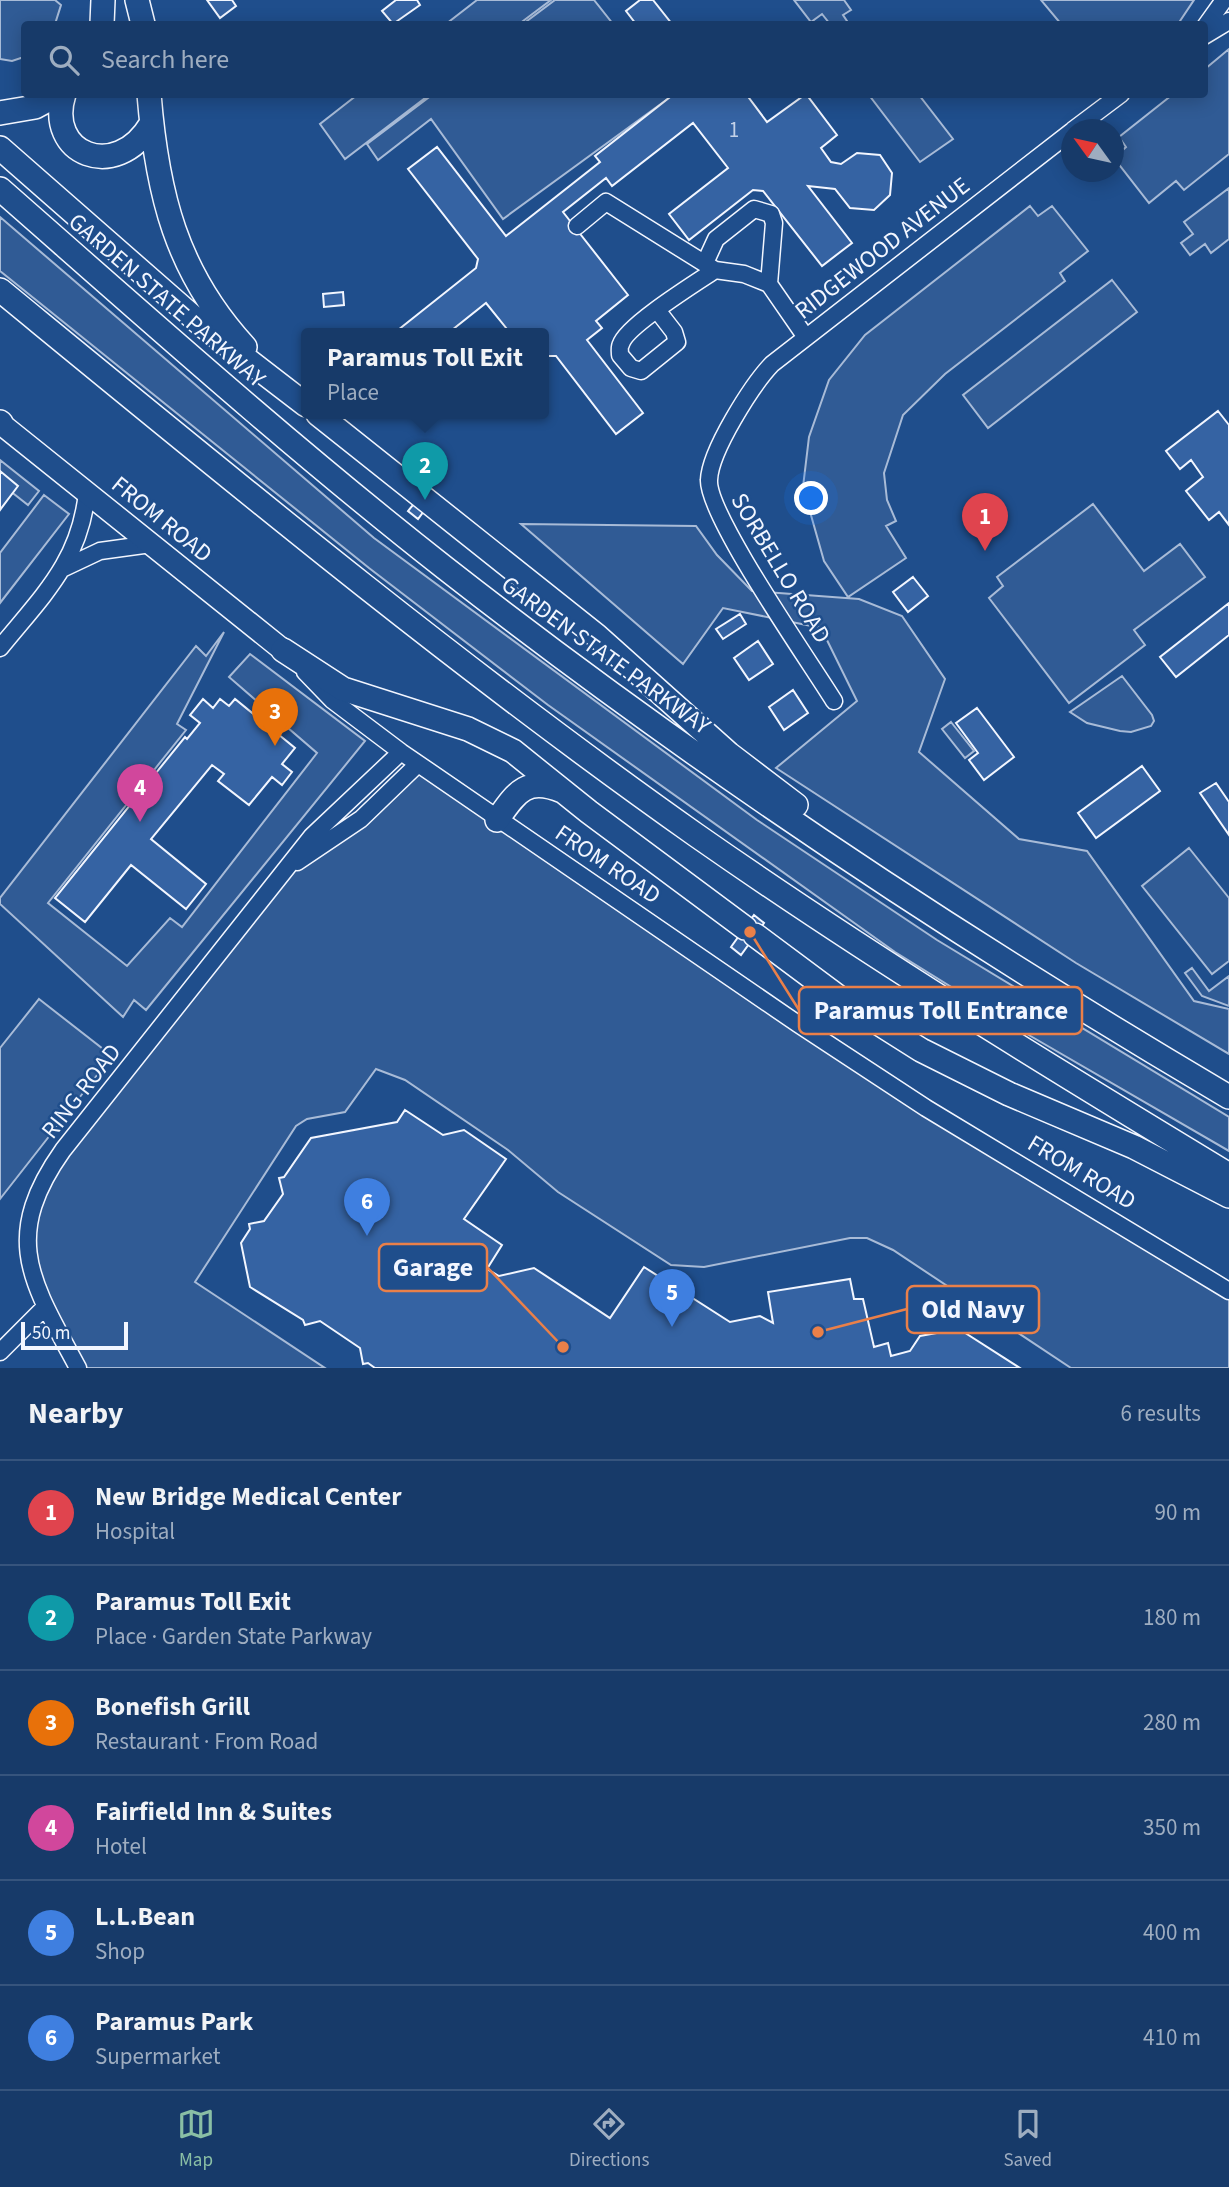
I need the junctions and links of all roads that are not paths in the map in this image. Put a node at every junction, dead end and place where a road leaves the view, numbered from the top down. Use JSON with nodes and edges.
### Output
{"nodes":[{"id":1,"x":103,"y":0,"type":"edge"},
{"id":2,"x":137,"y":0,"type":"edge"},
{"id":3,"x":1214,"y":0,"type":"edge"},
{"id":4,"x":1224,"y":0,"type":"edge"},
{"id":5,"x":102,"y":21,"type":"edge"},
{"id":6,"x":142,"y":21,"type":"edge"},
{"id":7,"x":1229,"y":21,"type":"edge"},
{"id":8,"x":1208,"y":22,"type":"edge"},
{"id":9,"x":1208,"y":26,"type":"edge"},
{"id":10,"x":1208,"y":28,"type":"edge"},
{"id":11,"x":53,"y":98,"type":"edge"},
{"id":12,"x":61,"y":98,"type":"edge"},
{"id":13,"x":149,"y":98,"type":"edge"},
{"id":14,"x":1116,"y":98,"type":"edge"},
{"id":15,"x":0,"y":113,"type":"edge"},
{"id":16,"x":1087,"y":119,"type":"edge"},
{"id":17,"x":151,"y":124,"type":"junction"},
{"id":18,"x":1061,"y":138,"type":"edge"},
{"id":19,"x":0,"y":148,"type":"edge"},
{"id":20,"x":0,"y":190,"type":"edge"},
{"id":21,"x":577,"y":226,"type":"dead end"},
{"id":22,"x":710,"y":266,"type":"junction"},
{"id":23,"x":769,"y":284,"type":"junction"},
{"id":24,"x":0,"y":290,"type":"edge"},
{"id":25,"x":657,"y":310,"type":"dead end"},
{"id":26,"x":805,"y":336,"type":"junction"},
{"id":27,"x":284,"y":387,"type":"junction"},
{"id":28,"x":301,"y":401,"type":"edge"},
{"id":29,"x":735,"y":416,"type":"joint"},
{"id":30,"x":324,"y":419,"type":"edge"},
{"id":31,"x":0,"y":423,"type":"edge"},
{"id":32,"x":87,"y":492,"type":"junction"},
{"id":33,"x":151,"y":544,"type":"junction"},
{"id":34,"x":64,"y":568,"type":"junction"},
{"id":35,"x":0,"y":648,"type":"edge"},
{"id":36,"x":283,"y":650,"type":"junction"},
{"id":37,"x":834,"y":701,"type":"dead end"},
{"id":38,"x":401,"y":752,"type":"junction"},
{"id":39,"x":418,"y":764,"type":"junction"},
{"id":40,"x":565,"y":792,"type":"junction"},
{"id":41,"x":497,"y":820,"type":"junction"},
{"id":42,"x":284,"y":871,"type":"junction"},
{"id":43,"x":949,"y":926,"type":"junction"},
{"id":44,"x":1229,"y":1097,"type":"edge"},
{"id":45,"x":1229,"y":1175,"type":"edge"},
{"id":46,"x":1229,"y":1196,"type":"edge"},
{"id":47,"x":1229,"y":1291,"type":"edge"},
{"id":48,"x":45,"y":1307,"type":"junction"},
{"id":49,"x":0,"y":1352,"type":"edge"},
{"id":50,"x":78,"y":1368,"type":"edge"}],
"edges":[{"from":1,"to":5,"type":"highway"},
{"from":2,"to":6,"type":"highway"},
{"from":3,"to":8,"type":"street"},
{"from":4,"to":9,"type":"street"},
{"from":7,"to":10,"type":"street"},
{"from":11,"to":15,"type":"highway"},
{"from":12,"to":17,"type":"highway"},
{"from":13,"to":17,"type":"highway"},
{"from":14,"to":16,"type":"street","name":"RIDGEWOOD AVENUE"},
{"from":17,"to":27,"type":"highway"},
{"from":18,"to":26,"type":"street","name":"RIDGEWOOD AVENUE"},
{"from":19,"to":27,"type":"highway"},
{"from":20,"to":43,"type":"highway","name":"GARDEN STATE PARKWAY"},
{"from":21,"to":22,"type":"street"},
{"from":22,"to":23,"type":"street"},
{"from":22,"to":23,"type":"street"},
{"from":22,"to":25,"type":"street"},
{"from":23,"to":26,"type":"street"},
{"from":24,"to":45,"type":"highway"},
{"from":26,"to":29,"type":"street","name":"RIDGEWOOD AVENUE"},
{"from":27,"to":28,"type":"highway"},
{"from":29,"to":37,"type":"street","name":"SORBELLO ROAD"},
{"from":30,"to":43,"type":"highway"},
{"from":31,"to":32,"type":"main road","name":"FROM ROAD"},
{"from":32,"to":33,"type":"main road","name":"FROM ROAD"},
{"from":32,"to":34,"type":"street"},
{"from":33,"to":34,"type":"street"},
{"from":33,"to":36,"type":"main road","name":"FROM ROAD"},
{"from":34,"to":35,"type":"street"},
{"from":36,"to":38,"type":"street","name":"FROM ROAD"},
{"from":36,"to":40,"type":"highway"},
{"from":38,"to":39,"type":"street","name":"FROM ROAD"},
{"from":38,"to":42,"type":"street","name":"RING ROAD"},
{"from":39,"to":41,"type":"street","name":"FROM ROAD"},
{"from":39,"to":42,"type":"street"},
{"from":40,"to":41,"type":"highway"},
{"from":40,"to":46,"type":"highway"},
{"from":41,"to":47,"type":"street","name":"FROM ROAD"},
{"from":42,"to":48,"type":"street","name":"RING ROAD"},
{"from":43,"to":44,"type":"highway","name":"GARDEN STATE PARKWAY"},
{"from":48,"to":49,"type":"street"},
{"from":48,"to":50,"type":"street","name":"RING ROAD"}]}
